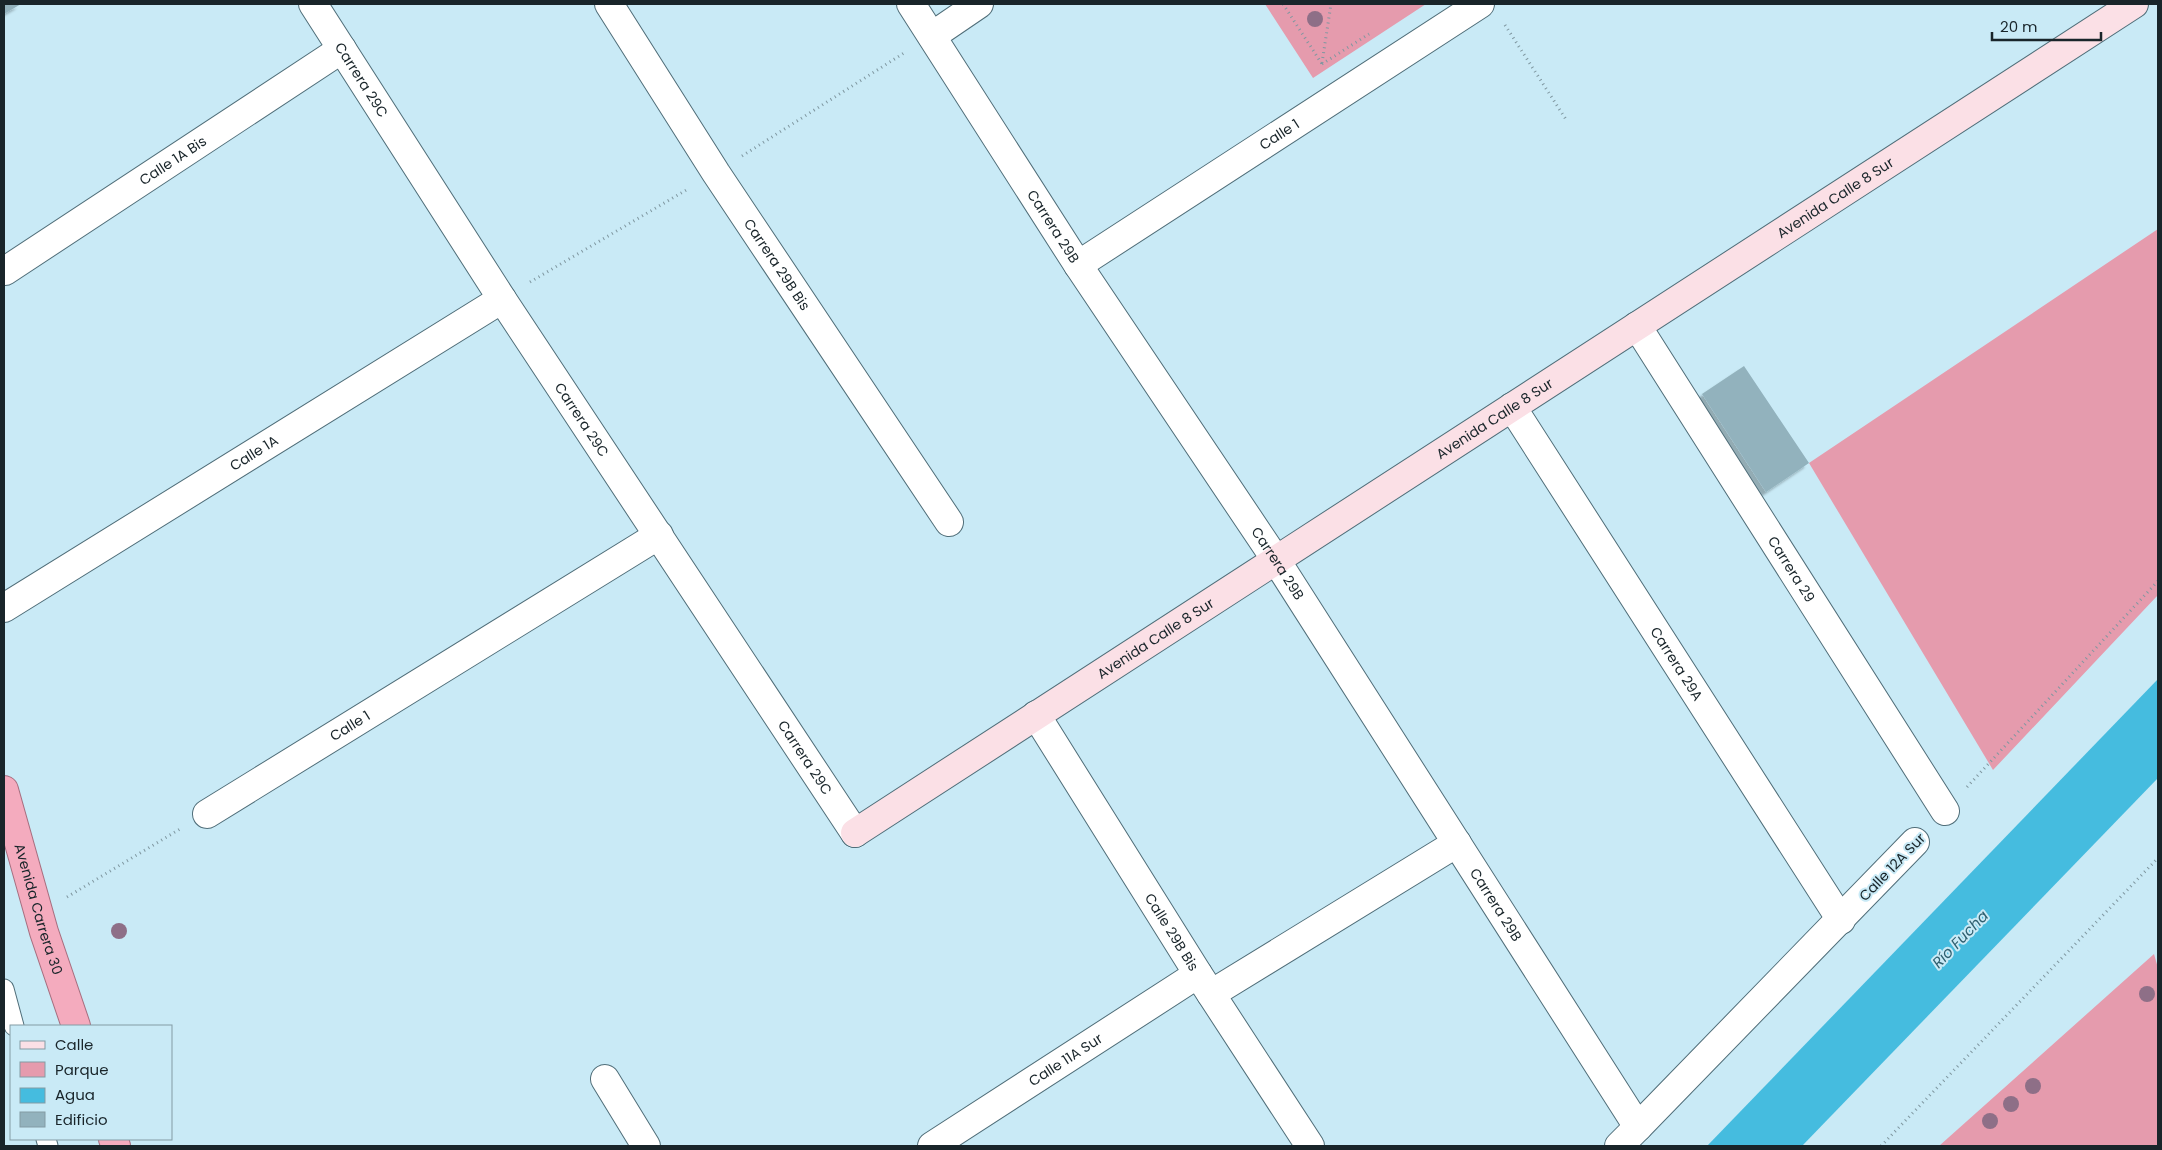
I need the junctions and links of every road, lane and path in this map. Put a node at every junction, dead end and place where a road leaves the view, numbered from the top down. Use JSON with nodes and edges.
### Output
{"nodes":[{"id":1,"x":313,"y":4,"type":"edge"},
{"id":2,"x":609,"y":4,"type":"edge"},
{"id":3,"x":911,"y":4,"type":"edge"},
{"id":4,"x":979,"y":4,"type":"edge"},
{"id":5,"x":1284,"y":4,"type":"edge"},
{"id":6,"x":1331,"y":4,"type":"edge"},
{"id":7,"x":1480,"y":4,"type":"edge"},
{"id":8,"x":2134,"y":4,"type":"edge"},
{"id":9,"x":1502,"y":20,"type":"dead end"},
{"id":10,"x":932,"y":36,"type":"junction"},
{"id":11,"x":342,"y":49,"type":"junction"},
{"id":12,"x":1322,"y":64,"type":"junction"},
{"id":13,"x":1342,"y":94,"type":"junction"},
{"id":14,"x":1566,"y":121,"type":"dead end"},
{"id":15,"x":716,"y":173,"type":"junction"},
{"id":16,"x":1078,"y":265,"type":"junction"},
{"id":17,"x":4,"y":271,"type":"edge"},
{"id":18,"x":502,"y":299,"type":"junction"},
{"id":19,"x":1637,"y":326,"type":"junction"},
{"id":20,"x":1512,"y":407,"type":"junction"},
{"id":21,"x":949,"y":522,"type":"dead end"},
{"id":22,"x":658,"y":535,"type":"junction"},
{"id":23,"x":1276,"y":560,"type":"junction"},
{"id":24,"x":2158,"y":582,"type":"edge"},
{"id":25,"x":4,"y":608,"type":"edge"},
{"id":26,"x":1036,"y":715,"type":"junction"},
{"id":27,"x":4,"y":790,"type":"edge"},
{"id":28,"x":1945,"y":811,"type":"joint"},
{"id":29,"x":207,"y":814,"type":"joint"},
{"id":30,"x":855,"y":833,"type":"joint"},
{"id":31,"x":1915,"y":842,"type":"dead end"},
{"id":32,"x":1458,"y":843,"type":"junction"},
{"id":33,"x":2157,"y":859,"type":"edge"},
{"id":34,"x":2158,"y":867,"type":"edge"},
{"id":35,"x":39,"y":914,"type":"junction"},
{"id":36,"x":1841,"y":920,"type":"junction"},
{"id":37,"x":1205,"y":984,"type":"junction"},
{"id":38,"x":4,"y":989,"type":"edge"},
{"id":39,"x":14,"y":1025,"type":"edge"},
{"id":40,"x":76,"y":1025,"type":"edge"},
{"id":41,"x":606,"y":1080,"type":"dead end"},
{"id":42,"x":1638,"y":1127,"type":"junction"},
{"id":43,"x":950,"y":1142,"type":"edge"},
{"id":44,"x":646,"y":1146,"type":"edge"},
{"id":45,"x":1310,"y":1146,"type":"edge"},
{"id":46,"x":1619,"y":1146,"type":"edge"},
{"id":47,"x":1881,"y":1146,"type":"edge"}],
"edges":[{"from":1,"to":11,"type":"street","name":"Carrera 29C"},
{"from":2,"to":15,"type":"street","name":"Carrera 29B Bis"},
{"from":3,"to":10,"type":"street","name":"Carrera 29B"},
{"from":4,"to":10,"type":"street"},
{"from":5,"to":12,"type":"path"},
{"from":6,"to":12,"type":"path"},
{"from":7,"to":13,"type":"street","name":"Calle 1"},
{"from":8,"to":19,"type":"main road","name":"Avenida Calle 8 Sur"},
{"from":9,"to":14,"type":"path"},
{"from":10,"to":15,"type":"path"},
{"from":10,"to":16,"type":"street","name":"Carrera 29B"},
{"from":11,"to":17,"type":"street","name":"Calle 1A Bis"},
{"from":11,"to":18,"type":"street","name":"Carrera 29C"},
{"from":12,"to":13,"type":"path"},
{"from":13,"to":16,"type":"street","name":"Calle 1"},
{"from":15,"to":18,"type":"path"},
{"from":15,"to":21,"type":"street","name":"Carrera 29B Bis"},
{"from":16,"to":23,"type":"street","name":"Carrera 29B"},
{"from":18,"to":22,"type":"street","name":"Carrera 29C"},
{"from":18,"to":25,"type":"street","name":"Calle 1A"},
{"from":19,"to":20,"type":"main road","name":"Avenida Calle 8 Sur"},
{"from":19,"to":28,"type":"street","name":"Carrera 29"},
{"from":20,"to":23,"type":"main road","name":"Avenida Calle 8 Sur"},
{"from":20,"to":36,"type":"street","name":"Carrera 29A"},
{"from":22,"to":29,"type":"street","name":"Calle 1"},
{"from":22,"to":30,"type":"street","name":"Carrera 29C"},
{"from":23,"to":26,"type":"main road","name":"Avenida Calle 8 Sur"},
{"from":23,"to":32,"type":"street","name":"Carrera 29B"},
{"from":24,"to":28,"type":"path"},
{"from":26,"to":30,"type":"main road","name":"Avenida Calle 8 Sur"},
{"from":26,"to":37,"type":"street","name":"Calle 29B Bis"},
{"from":27,"to":35,"type":"highway","name":"Avenida Carrera 30"},
{"from":29,"to":35,"type":"path"},
{"from":31,"to":36,"type":"street","name":"Calle 12A Sur"},
{"from":32,"to":37,"type":"street","name":"Calle 11A Sur"},
{"from":32,"to":42,"type":"street","name":"Carrera 29B"},
{"from":33,"to":34,"type":"path"},
{"from":33,"to":47,"type":"path"},
{"from":35,"to":40,"type":"highway","name":"Avenida Carrera 30"},
{"from":36,"to":42,"type":"street","name":"Calle 12A Sur"},
{"from":37,"to":43,"type":"street","name":"Calle 11A Sur"},
{"from":37,"to":45,"type":"street","name":"Calle 29B Bis"},
{"from":38,"to":39,"type":"lane"},
{"from":41,"to":44,"type":"street"},
{"from":42,"to":46,"type":"street","name":"Calle 12A Sur"}]}
